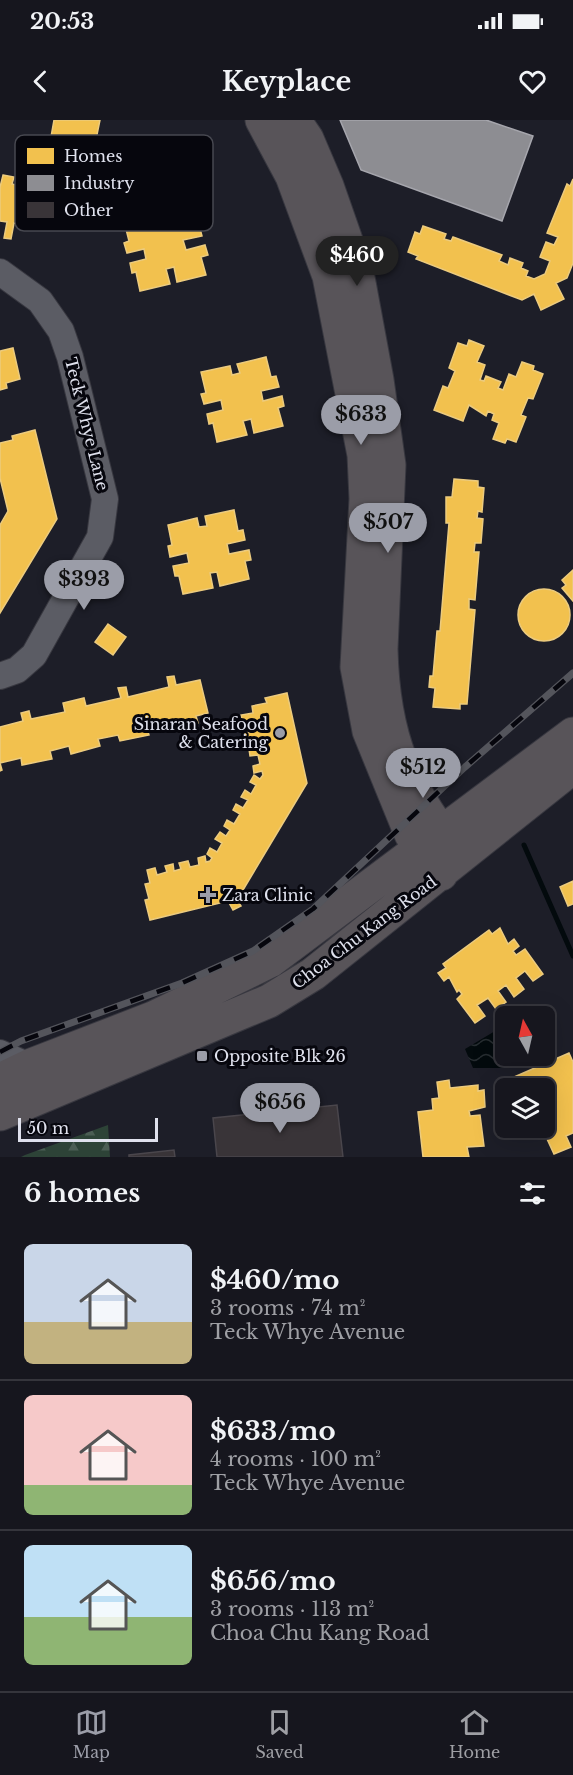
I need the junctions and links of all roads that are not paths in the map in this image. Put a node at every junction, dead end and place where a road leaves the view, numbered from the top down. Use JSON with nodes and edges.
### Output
{"nodes":[{"id":1,"x":262,"y":120,"type":"edge"},
{"id":2,"x":294,"y":120,"type":"edge"},
{"id":3,"x":0,"y":272,"type":"edge"},
{"id":4,"x":0,"y":676,"type":"edge"},
{"id":5,"x":573,"y":734,"type":"edge"},
{"id":6,"x":573,"y":767,"type":"edge"},
{"id":7,"x":417,"y":798,"type":"junction"},
{"id":8,"x":491,"y":798,"type":"junction"},
{"id":9,"x":430,"y":840,"type":"junction"},
{"id":10,"x":451,"y":865,"type":"junction"},
{"id":11,"x":15,"y":1059,"type":"edge"},
{"id":12,"x":0,"y":1080,"type":"edge"},
{"id":13,"x":0,"y":1114,"type":"edge"}],
"edges":[{"from":1,"to":9,"type":"main road"},
{"from":2,"to":7,"type":"main road"},
{"from":3,"to":4,"type":"street","name":"Teck Whye Lane"},
{"from":5,"to":8,"type":"main road","name":"Choa Chu Kang Road"},
{"from":6,"to":10,"type":"main road","name":"Choa Chu Kang Road"},
{"from":7,"to":8,"type":"main road"},
{"from":7,"to":9,"type":"main road"},
{"from":8,"to":9,"type":"main road","name":"Choa Chu Kang Road"},
{"from":9,"to":10,"type":"main road"},
{"from":9,"to":11,"type":"main road","name":"Choa Chu Kang Road"},
{"from":10,"to":13,"type":"main road","name":"Choa Chu Kang Road"},
{"from":11,"to":12,"type":"main road","name":"Choa Chu Kang Road"}]}
